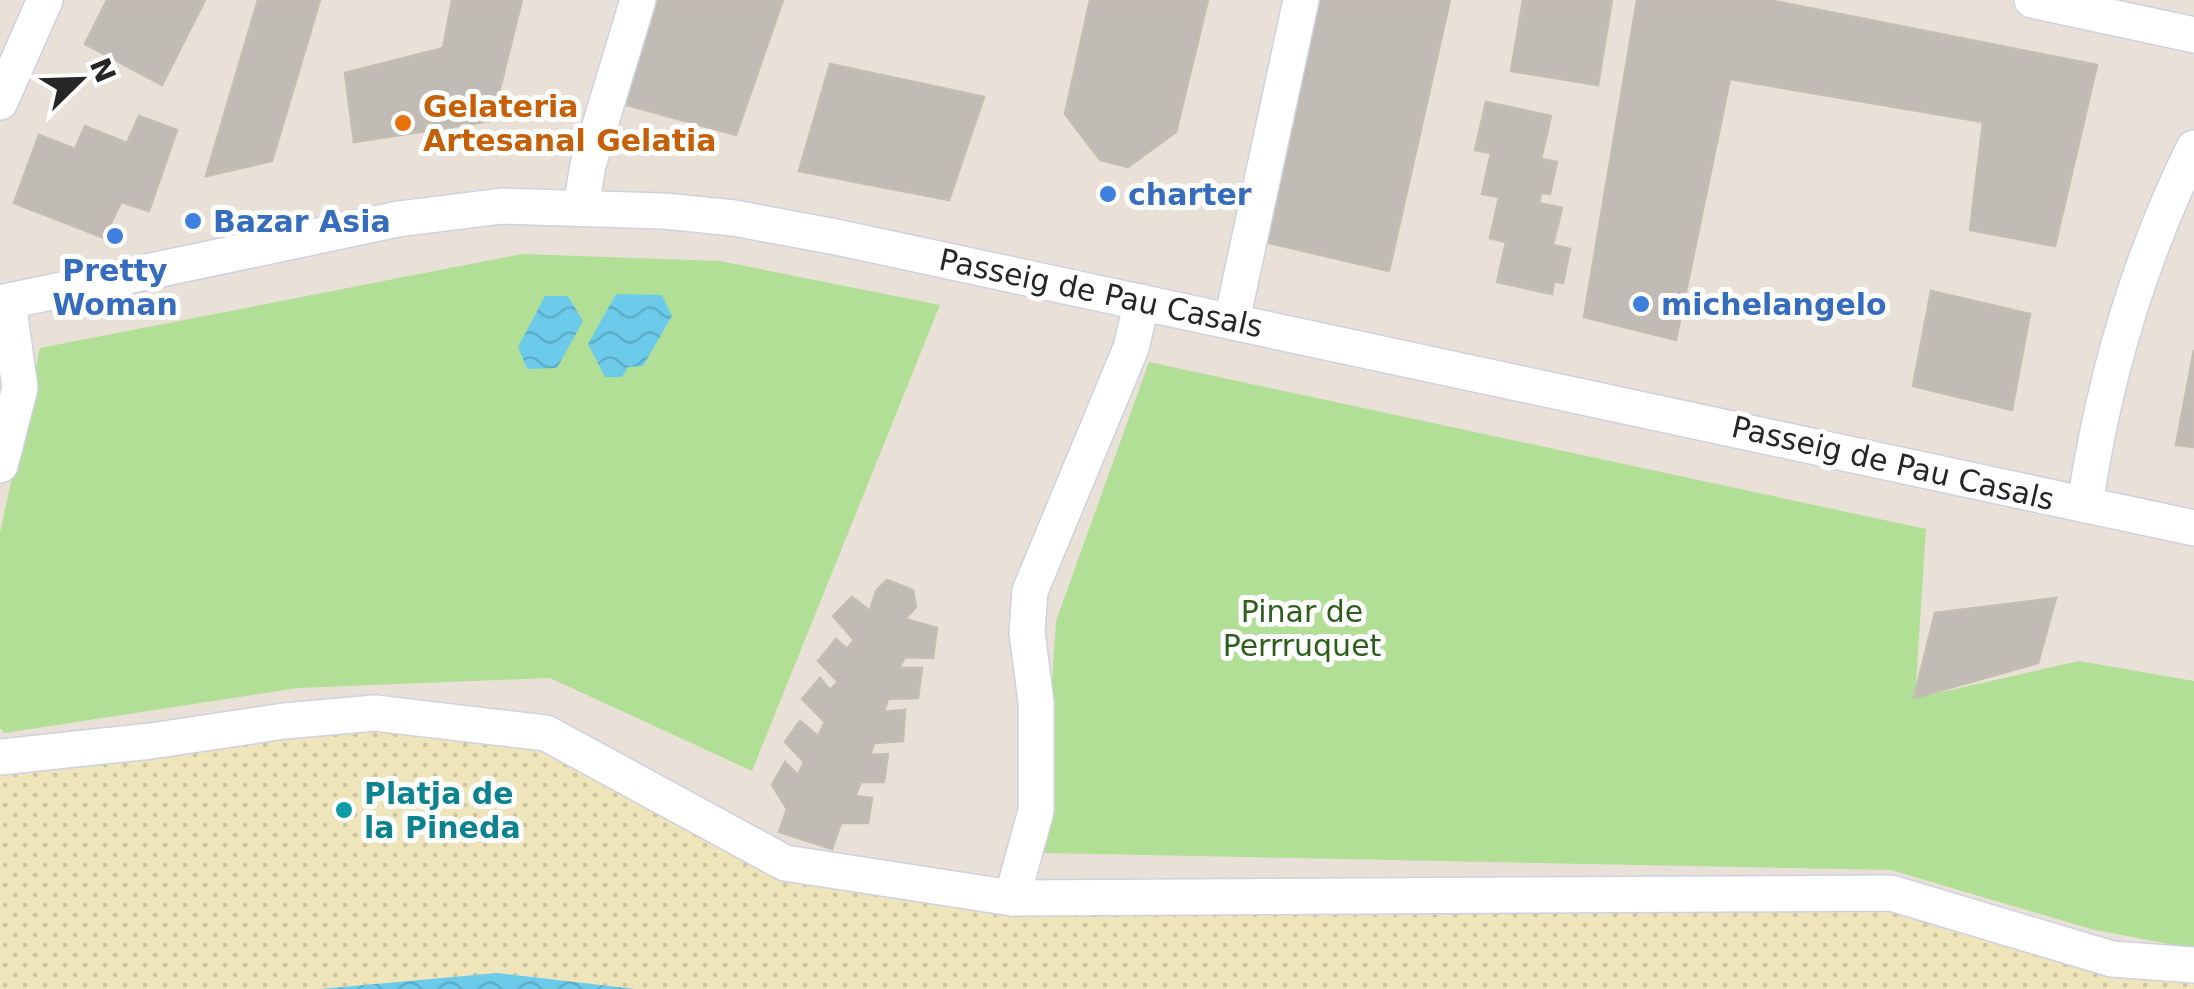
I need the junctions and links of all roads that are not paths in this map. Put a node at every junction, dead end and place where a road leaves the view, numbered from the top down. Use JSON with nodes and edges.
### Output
{"nodes":[{"id":1,"x":45,"y":0,"type":"edge"},
{"id":2,"x":638,"y":0,"type":"edge"},
{"id":3,"x":1301,"y":0,"type":"edge"},
{"id":4,"x":2032,"y":0,"type":"edge"},
{"id":5,"x":2194,"y":35,"type":"edge"},
{"id":6,"x":0,"y":102,"type":"edge"},
{"id":7,"x":2194,"y":148,"type":"edge"},
{"id":8,"x":582,"y":207,"type":"junction"},
{"id":9,"x":1142,"y":302,"type":"junction"},
{"id":10,"x":4,"y":303,"type":"edge"},
{"id":11,"x":1232,"y":320,"type":"junction"},
{"id":12,"x":0,"y":465,"type":"edge"},
{"id":13,"x":2085,"y":505,"type":"junction"},
{"id":14,"x":2194,"y":528,"type":"edge"},
{"id":15,"x":0,"y":757,"type":"edge"},
{"id":16,"x":1012,"y":898,"type":"junction"},
{"id":17,"x":2194,"y":965,"type":"edge"}],
"edges":[{"from":1,"to":6,"type":"street"},
{"from":2,"to":8,"type":"street"},
{"from":3,"to":11,"type":"street"},
{"from":4,"to":5,"type":"street"},
{"from":7,"to":13,"type":"street"},
{"from":8,"to":9,"type":"street","name":"Passeig de Pau Casals"},
{"from":8,"to":10,"type":"street","name":"Passeig de Pau Casals"},
{"from":9,"to":11,"type":"street","name":"Passeig de Pau Casals"},
{"from":9,"to":16,"type":"street"},
{"from":10,"to":12,"type":"street"},
{"from":11,"to":13,"type":"street","name":"Passeig de Pau Casals"},
{"from":13,"to":14,"type":"street","name":"Passeig de Pau Casals"},
{"from":15,"to":16,"type":"street"},
{"from":16,"to":17,"type":"street"}]}
